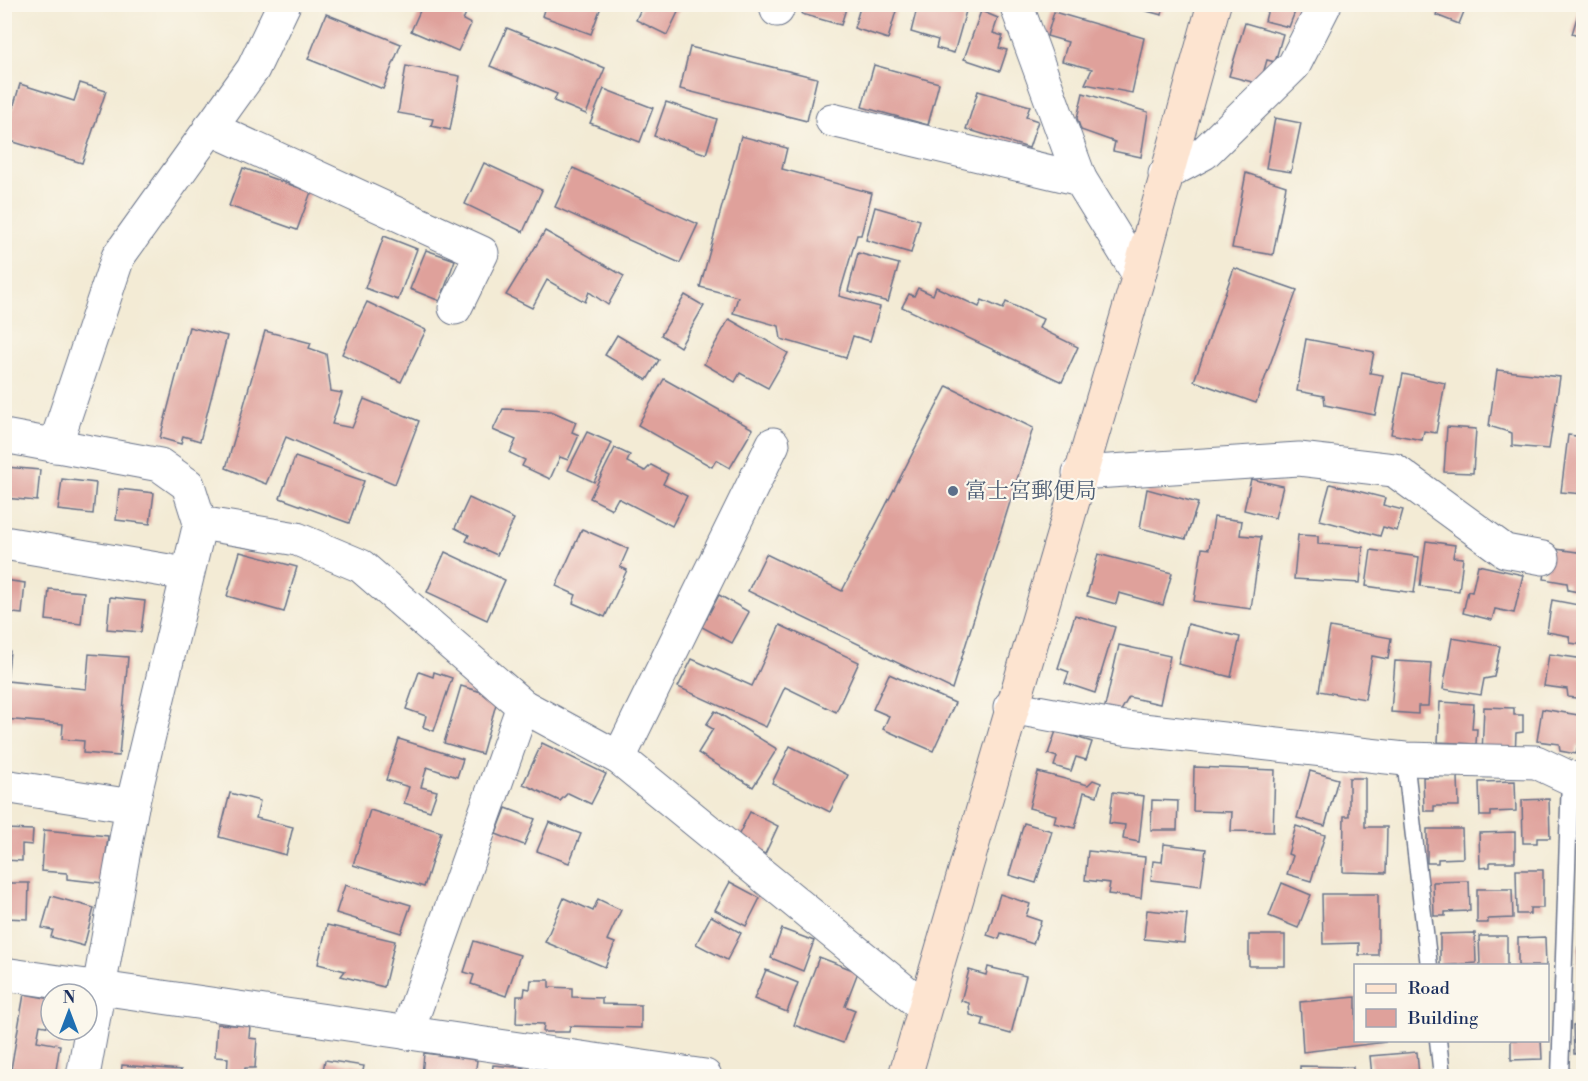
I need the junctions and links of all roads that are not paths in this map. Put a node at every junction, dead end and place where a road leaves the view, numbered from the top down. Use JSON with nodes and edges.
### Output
{"nodes":[{"id":1,"x":284,"y":4,"type":"edge"},
{"id":2,"x":1016,"y":4,"type":"edge"},
{"id":3,"x":1214,"y":4,"type":"edge"},
{"id":4,"x":1325,"y":4,"type":"edge"},
{"id":5,"x":832,"y":120,"type":"dead end"},
{"id":6,"x":210,"y":128,"type":"junction"},
{"id":7,"x":1165,"y":174,"type":"junction"},
{"id":8,"x":1080,"y":180,"type":"junction"},
{"id":9,"x":1139,"y":275,"type":"junction"},
{"id":10,"x":455,"y":308,"type":"dead end"},
{"id":11,"x":4,"y":436,"type":"edge"},
{"id":12,"x":773,"y":444,"type":"dead end"},
{"id":13,"x":56,"y":446,"type":"junction"},
{"id":14,"x":1079,"y":473,"type":"junction"},
{"id":15,"x":200,"y":523,"type":"junction"},
{"id":16,"x":4,"y":543,"type":"edge"},
{"id":17,"x":1544,"y":558,"type":"dead end"},
{"id":18,"x":169,"y":571,"type":"dead end"},
{"id":19,"x":524,"y":706,"type":"junction"},
{"id":20,"x":1010,"y":707,"type":"junction"},
{"id":21,"x":619,"y":758,"type":"junction"},
{"id":22,"x":1405,"y":759,"type":"junction"},
{"id":23,"x":1577,"y":779,"type":"edge"},
{"id":24,"x":4,"y":786,"type":"edge"},
{"id":25,"x":132,"y":806,"type":"junction"},
{"id":26,"x":1429,"y":964,"type":"edge"},
{"id":27,"x":4,"y":974,"type":"edge"},
{"id":28,"x":58,"y":982,"type":"edge"},
{"id":29,"x":99,"y":988,"type":"joint"},
{"id":30,"x":924,"y":1008,"type":"junction"},
{"id":31,"x":407,"y":1033,"type":"junction"},
{"id":32,"x":89,"y":1042,"type":"edge"},
{"id":33,"x":1437,"y":1042,"type":"edge"},
{"id":34,"x":556,"y":1066,"type":"edge"},
{"id":35,"x":83,"y":1077,"type":"edge"},
{"id":36,"x":705,"y":1077,"type":"edge"},
{"id":37,"x":905,"y":1077,"type":"edge"},
{"id":38,"x":1442,"y":1077,"type":"edge"},
{"id":39,"x":1560,"y":1077,"type":"edge"}],
"edges":[{"from":1,"to":6,"type":"street"},
{"from":2,"to":8,"type":"street"},
{"from":3,"to":7,"type":"street"},
{"from":4,"to":7,"type":"street"},
{"from":5,"to":8,"type":"street"},
{"from":6,"to":10,"type":"street"},
{"from":6,"to":13,"type":"street"},
{"from":7,"to":9,"type":"street"},
{"from":8,"to":9,"type":"street"},
{"from":9,"to":14,"type":"street"},
{"from":11,"to":13,"type":"street"},
{"from":12,"to":21,"type":"street"},
{"from":13,"to":15,"type":"street"},
{"from":14,"to":17,"type":"street"},
{"from":14,"to":20,"type":"street"},
{"from":15,"to":19,"type":"street"},
{"from":15,"to":25,"type":"street"},
{"from":16,"to":18,"type":"street"},
{"from":19,"to":21,"type":"street"},
{"from":19,"to":31,"type":"street"},
{"from":20,"to":22,"type":"street"},
{"from":20,"to":30,"type":"street"},
{"from":21,"to":30,"type":"street"},
{"from":22,"to":23,"type":"street"},
{"from":22,"to":26,"type":"lane"},
{"from":23,"to":39,"type":"lane"},
{"from":24,"to":25,"type":"street"},
{"from":25,"to":29,"type":"street"},
{"from":27,"to":28,"type":"street"},
{"from":29,"to":31,"type":"street"},
{"from":30,"to":37,"type":"street"},
{"from":31,"to":34,"type":"street"},
{"from":32,"to":35,"type":"street"},
{"from":33,"to":38,"type":"lane"},
{"from":34,"to":36,"type":"street"}]}
